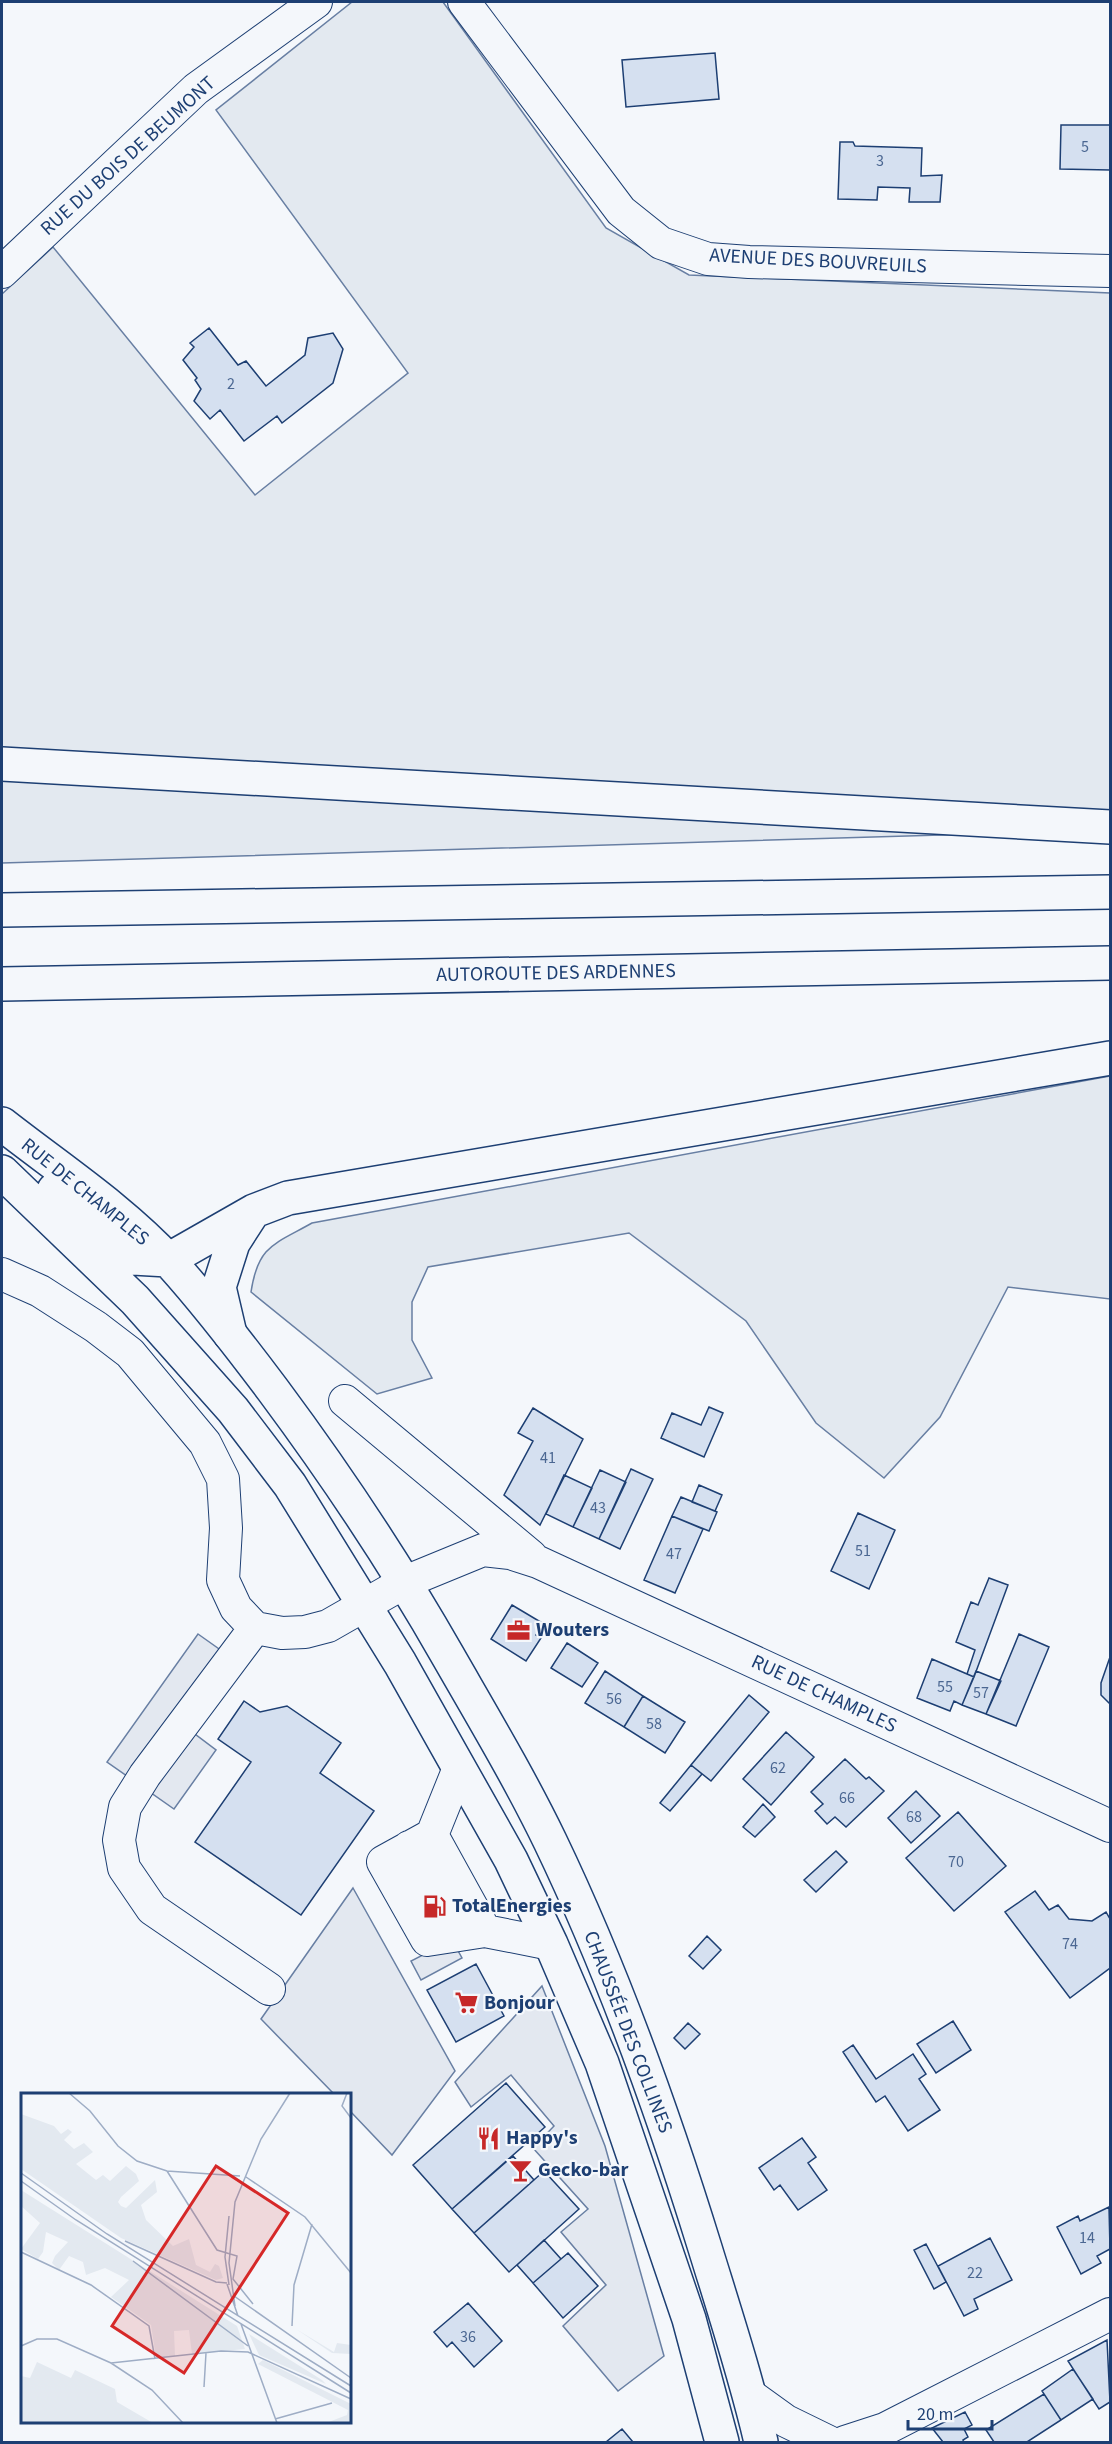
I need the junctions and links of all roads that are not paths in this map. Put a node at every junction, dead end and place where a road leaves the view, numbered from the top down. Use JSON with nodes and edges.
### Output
{"nodes":[{"id":1,"x":316,"y":2,"type":"edge"},
{"id":2,"x":464,"y":2,"type":"edge"},
{"id":3,"x":1110,"y":271,"type":"edge"},
{"id":4,"x":2,"y":272,"type":"edge"},
{"id":5,"x":2,"y":764,"type":"edge"},
{"id":6,"x":1110,"y":827,"type":"edge"},
{"id":7,"x":1110,"y":892,"type":"edge"},
{"id":8,"x":2,"y":910,"type":"edge"},
{"id":9,"x":1110,"y":963,"type":"edge"},
{"id":10,"x":2,"y":984,"type":"edge"},
{"id":11,"x":1110,"y":1058,"type":"edge"},
{"id":12,"x":2,"y":1124,"type":"edge"},
{"id":13,"x":2,"y":1168,"type":"edge"},
{"id":14,"x":254,"y":1211,"type":"junction"},
{"id":15,"x":168,"y":1260,"type":"junction"},
{"id":16,"x":2,"y":1274,"type":"edge"},
{"id":17,"x":230,"y":1334,"type":"junction"},
{"id":18,"x":345,"y":1401,"type":"dead end"},
{"id":19,"x":538,"y":1562,"type":"junction"},
{"id":20,"x":405,"y":1582,"type":"junction"},
{"id":21,"x":365,"y":1605,"type":"junction"},
{"id":22,"x":255,"y":1628,"type":"junction"},
{"id":23,"x":459,"y":1768,"type":"junction"},
{"id":24,"x":1110,"y":1826,"type":"edge"},
{"id":25,"x":421,"y":1841,"type":"junction"},
{"id":26,"x":472,"y":1933,"type":"junction"},
{"id":27,"x":551,"y":1944,"type":"junction"},
{"id":28,"x":269,"y":1989,"type":"dead end"},
{"id":29,"x":1110,"y":2314,"type":"edge"},
{"id":30,"x":750,"y":2395,"type":"junction"},
{"id":31,"x":712,"y":2399,"type":"junction"},
{"id":32,"x":708,"y":2442,"type":"edge"},
{"id":33,"x":722,"y":2442,"type":"edge"},
{"id":34,"x":761,"y":2442,"type":"edge"},
{"id":35,"x":829,"y":2442,"type":"edge"},
{"id":36,"x":845,"y":2442,"type":"edge"}],
"edges":[{"from":1,"to":4,"type":"street","name":"RUE DU BOIS DE BEUMONT"},
{"from":2,"to":3,"type":"street","name":"AVENUE DES BOUVREUILS"},
{"from":5,"to":6,"type":"main road"},
{"from":7,"to":8,"type":"main road"},
{"from":9,"to":10,"type":"main road","name":"AUTOROUTE DES ARDENNES"},
{"from":11,"to":14,"type":"main road"},
{"from":12,"to":15,"type":"main road","name":"RUE DE CHAMPLES"},
{"from":13,"to":15,"type":"main road"},
{"from":13,"to":21,"type":"main road","name":"CHAUSSÉE DES COLLINES"},
{"from":14,"to":15,"type":"main road"},
{"from":14,"to":17,"type":"main road"},
{"from":15,"to":17,"type":"main road","name":"RUE DE CHAMPLES"},
{"from":16,"to":22,"type":"street"},
{"from":17,"to":20,"type":"main road","name":"CHAUSSÉE DES COLLINES"},
{"from":18,"to":19,"type":"street","name":"RUE DE CHAMPLES"},
{"from":19,"to":20,"type":"street","name":"RUE DE CHAMPLES"},
{"from":19,"to":24,"type":"street","name":"RUE DE CHAMPLES"},
{"from":20,"to":21,"type":"street","name":"RUE DE CHAMPLES"},
{"from":20,"to":30,"type":"main road","name":"CHAUSSÉE DES COLLINES"},
{"from":21,"to":22,"type":"street"},
{"from":21,"to":23,"type":"main road","name":"CHAUSSÉE DES COLLINES"},
{"from":22,"to":28,"type":"street"},
{"from":23,"to":25,"type":"street"},
{"from":23,"to":27,"type":"main road","name":"CHAUSSÉE DES COLLINES"},
{"from":25,"to":26,"type":"street"},
{"from":25,"to":26,"type":"street"},
{"from":26,"to":27,"type":"street"},
{"from":27,"to":31,"type":"main road","name":"CHAUSSÉE DES COLLINES"},
{"from":29,"to":36,"type":"street"},
{"from":30,"to":34,"type":"main road","name":"CHAUSSÉE DES COLLINES"},
{"from":30,"to":35,"type":"street"},
{"from":31,"to":32,"type":"street"},
{"from":31,"to":33,"type":"main road","name":"CHAUSSÉE DES COLLINES"}]}
